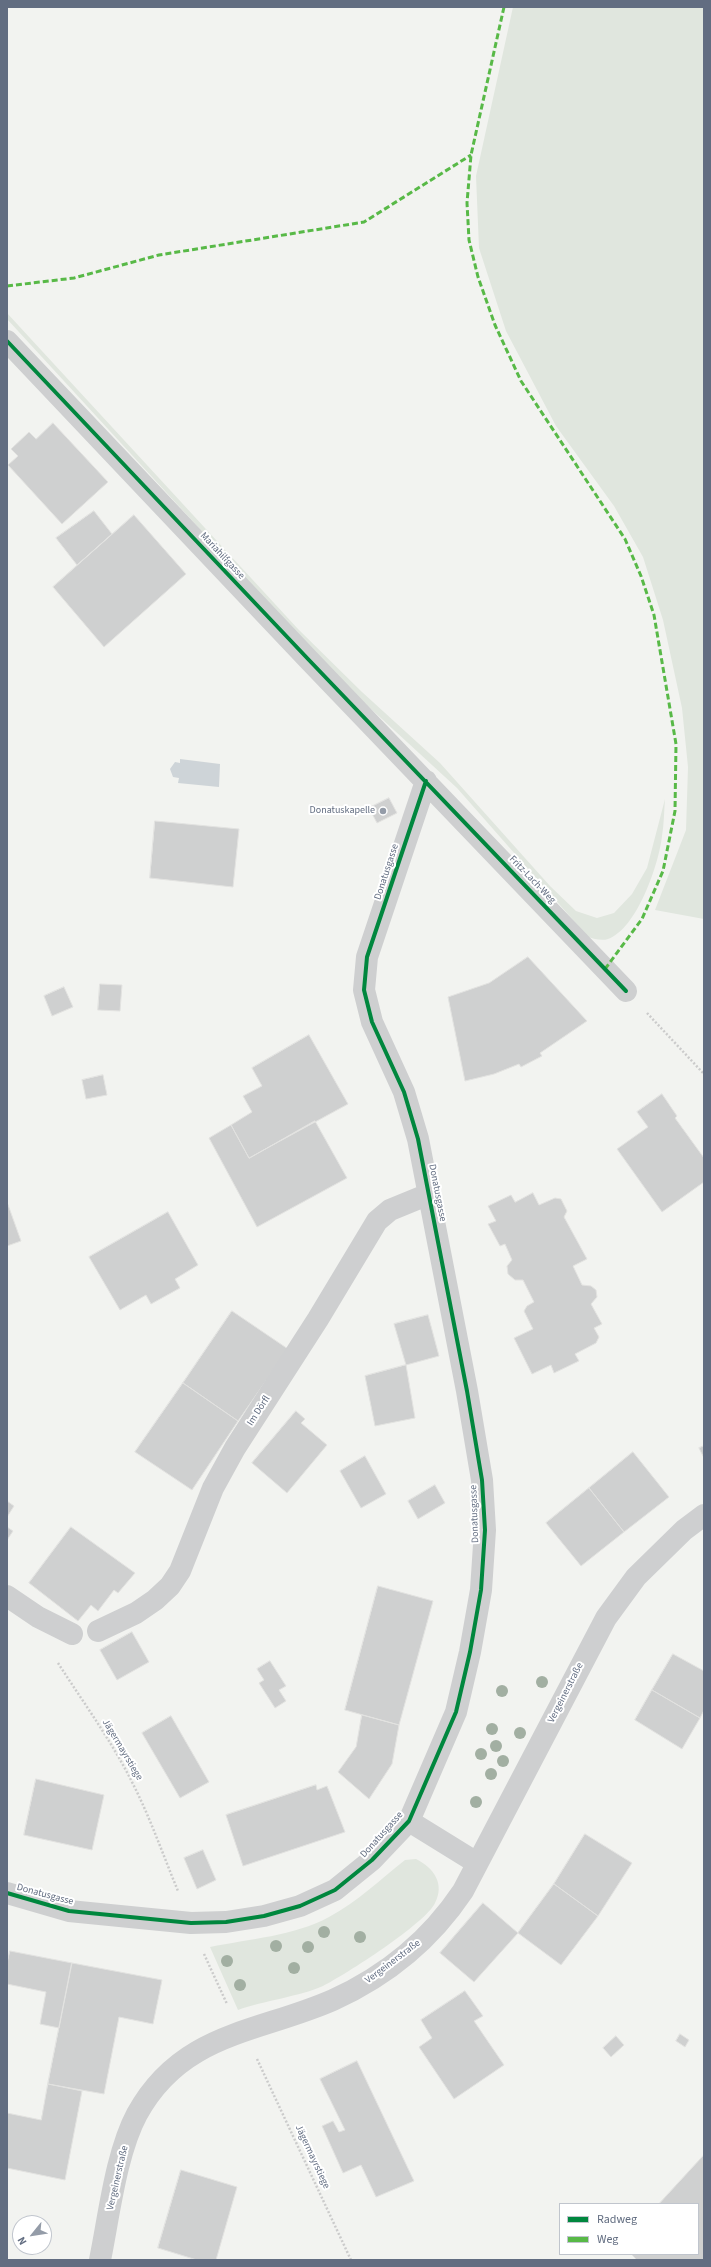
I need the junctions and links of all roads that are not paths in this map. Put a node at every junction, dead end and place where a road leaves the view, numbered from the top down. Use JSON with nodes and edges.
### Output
{"nodes":[{"id":1,"x":7,"y":341,"type":"edge"},
{"id":2,"x":426,"y":781,"type":"junction"},
{"id":3,"x":626,"y":991,"type":"road end"},
{"id":4,"x":429,"y":1194,"type":"junction"},
{"id":5,"x":704,"y":1515,"type":"edge"},
{"id":6,"x":7,"y":1596,"type":"edge"},
{"id":7,"x":98,"y":1631,"type":"dead end"},
{"id":8,"x":72,"y":1634,"type":"dead end"},
{"id":9,"x":408,"y":1821,"type":"junction"},
{"id":10,"x":476,"y":1863,"type":"junction"},
{"id":11,"x":7,"y":1893,"type":"edge"},
{"id":12,"x":100,"y":2260,"type":"edge"}],
"edges":[{"from":1,"to":2,"type":"street","name":"Mariahilfgasse"},
{"from":2,"to":3,"type":"street","name":"Fritz-Lach-Weg"},
{"from":2,"to":4,"type":"street","name":"Donatusgasse"},
{"from":4,"to":7,"type":"street","name":"Im Dörfl"},
{"from":4,"to":9,"type":"street","name":"Donatusgasse"},
{"from":5,"to":10,"type":"street","name":"Vergeinerstraße"},
{"from":6,"to":8,"type":"street"},
{"from":9,"to":10,"type":"street"},
{"from":9,"to":11,"type":"street","name":"Donatusgasse"},
{"from":10,"to":12,"type":"street","name":"Vergeinerstraße"}]}
